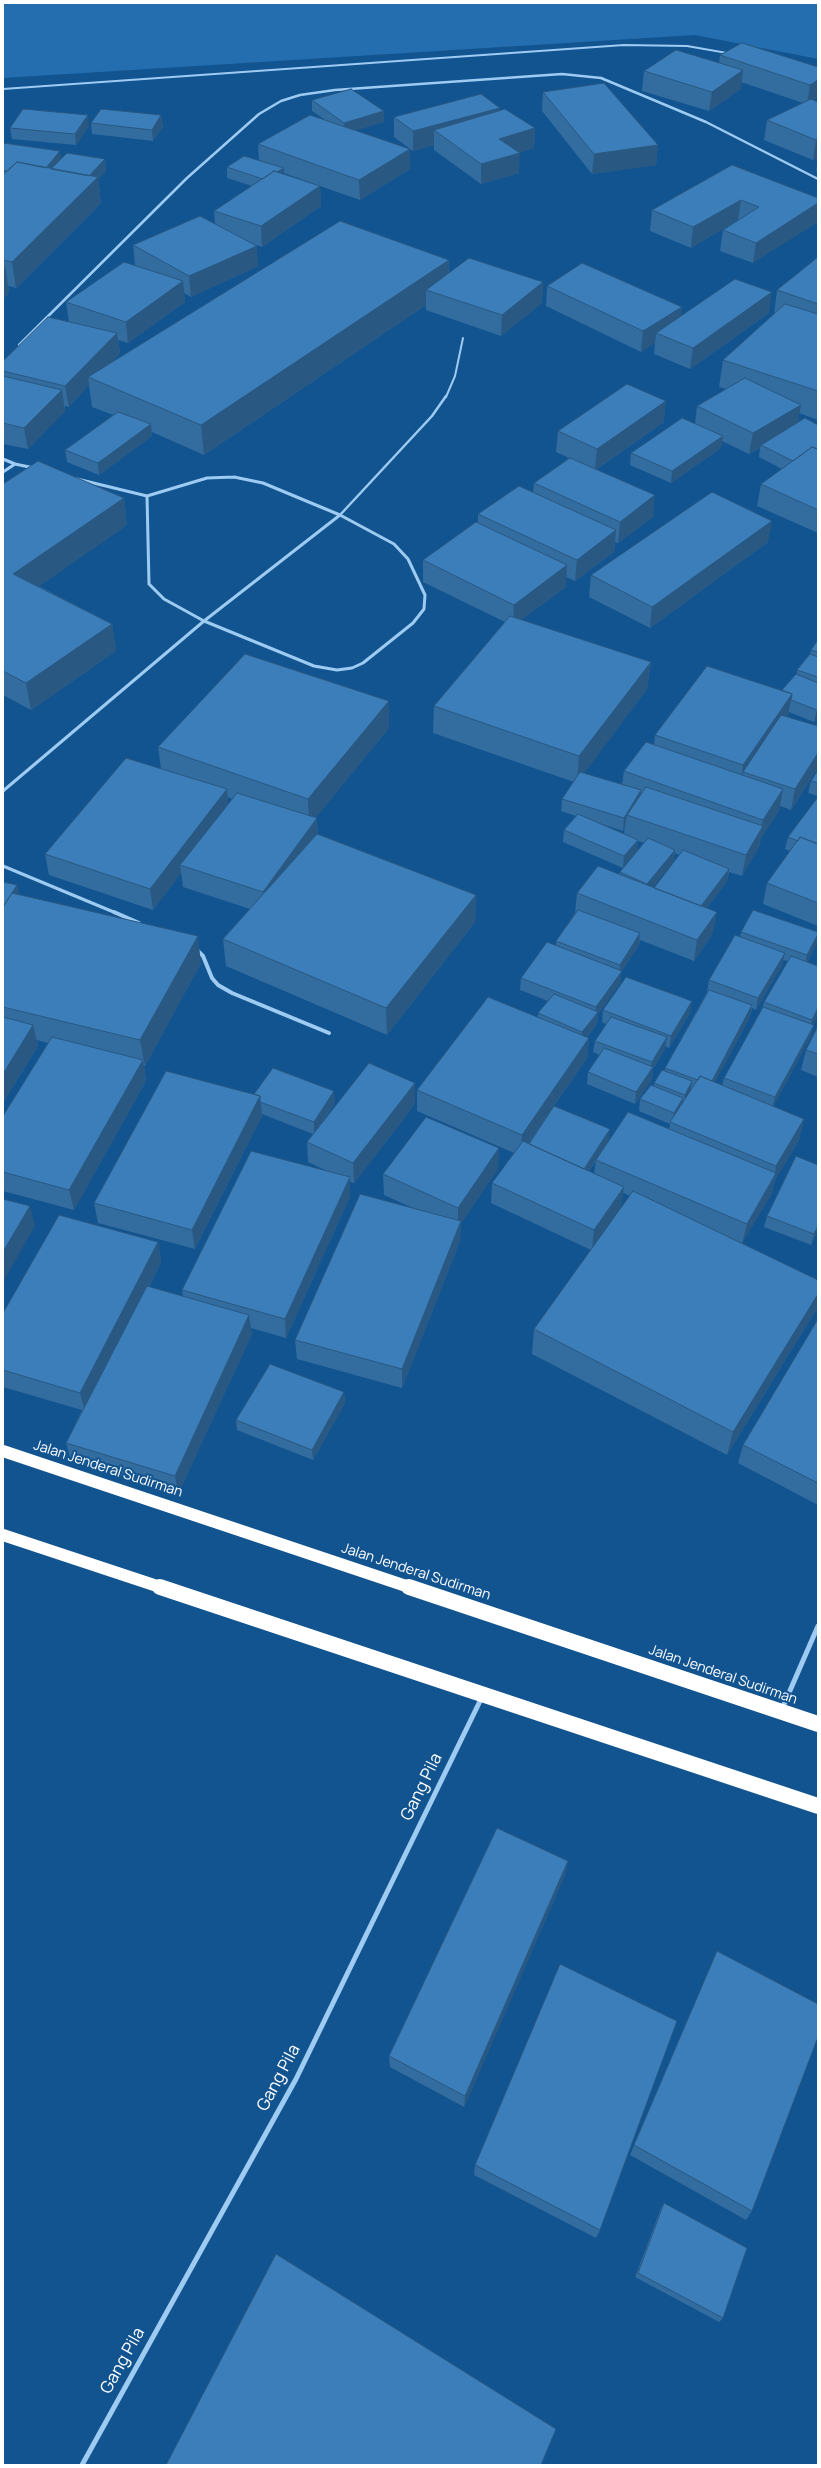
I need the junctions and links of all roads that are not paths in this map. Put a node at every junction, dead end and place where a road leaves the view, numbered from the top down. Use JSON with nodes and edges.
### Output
{"nodes":[{"id":1,"x":729,"y":54,"type":"edge"},
{"id":2,"x":3,"y":89,"type":"edge"},
{"id":3,"x":818,"y":179,"type":"edge"},
{"id":4,"x":463,"y":338,"type":"dead end"},
{"id":5,"x":18,"y":347,"type":"edge"},
{"id":6,"x":3,"y":459,"type":"edge"},
{"id":7,"x":15,"y":464,"type":"junction"},
{"id":8,"x":37,"y":469,"type":"edge"},
{"id":9,"x":3,"y":472,"type":"edge"},
{"id":10,"x":74,"y":478,"type":"edge"},
{"id":11,"x":147,"y":496,"type":"junction"},
{"id":12,"x":340,"y":516,"type":"junction"},
{"id":13,"x":204,"y":621,"type":"junction"},
{"id":14,"x":3,"y":791,"type":"edge"},
{"id":15,"x":3,"y":866,"type":"edge"},
{"id":16,"x":145,"y":926,"type":"edge"},
{"id":17,"x":194,"y":947,"type":"edge"},
{"id":18,"x":329,"y":1033,"type":"dead end"},
{"id":19,"x":3,"y":1451,"type":"edge"},
{"id":20,"x":3,"y":1535,"type":"edge"},
{"id":21,"x":818,"y":1626,"type":"edge"},
{"id":22,"x":484,"y":1694,"type":"junction"},
{"id":23,"x":781,"y":1711,"type":"junction"},
{"id":24,"x":818,"y":1724,"type":"edge"},
{"id":25,"x":818,"y":1806,"type":"edge"},
{"id":26,"x":82,"y":2465,"type":"edge"}],
"edges":[{"from":1,"to":2,"type":"lane"},
{"from":3,"to":5,"type":"street"},
{"from":4,"to":12,"type":"lane"},
{"from":6,"to":7,"type":"street"},
{"from":7,"to":8,"type":"street"},
{"from":7,"to":9,"type":"street"},
{"from":10,"to":11,"type":"street"},
{"from":11,"to":12,"type":"street"},
{"from":11,"to":13,"type":"street"},
{"from":12,"to":13,"type":"street"},
{"from":12,"to":13,"type":"street"},
{"from":13,"to":14,"type":"street"},
{"from":15,"to":16,"type":"street"},
{"from":17,"to":18,"type":"street"},
{"from":19,"to":23,"type":"highway","name":"Jalan Jenderal Sudirman"},
{"from":20,"to":22,"type":"highway"},
{"from":21,"to":23,"type":"street"},
{"from":22,"to":25,"type":"highway"},
{"from":22,"to":26,"type":"street","name":"Gang Pila"},
{"from":23,"to":24,"type":"highway","name":"Jalan Jenderal Sudirman"}]}
